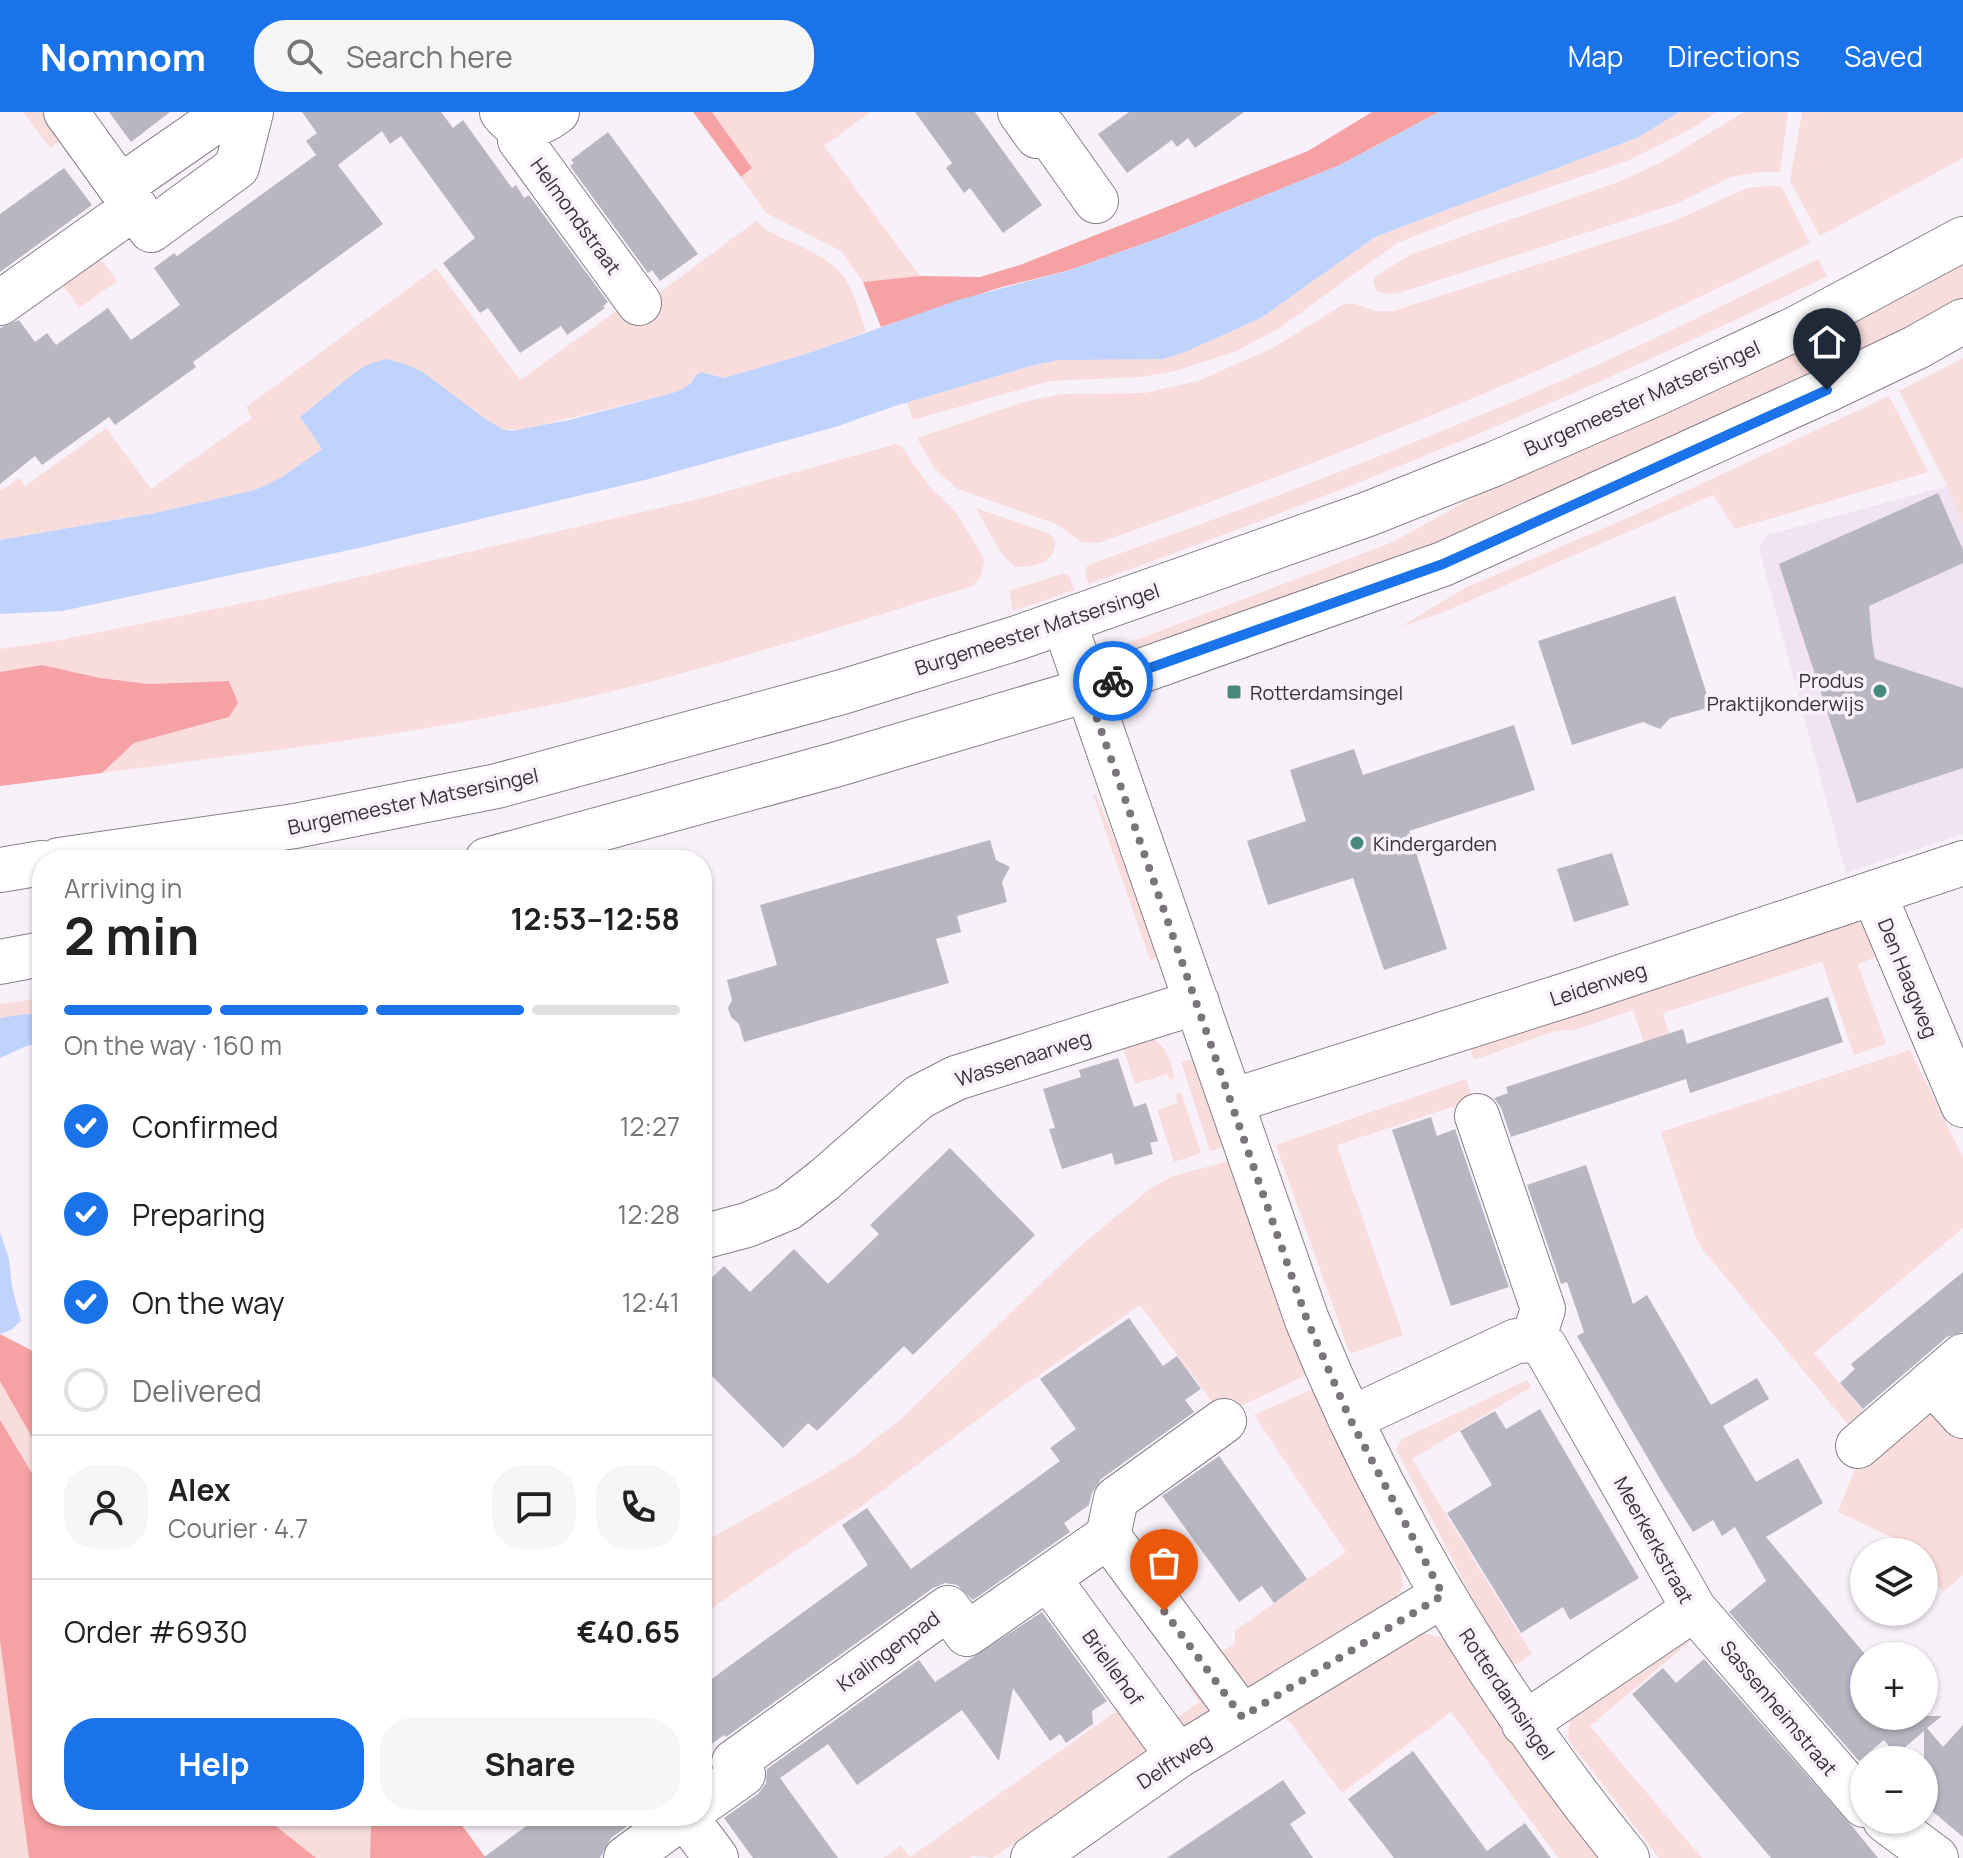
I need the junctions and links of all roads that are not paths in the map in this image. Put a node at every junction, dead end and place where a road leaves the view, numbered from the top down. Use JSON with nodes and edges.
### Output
{"nodes":[{"id":1,"x":66,"y":112,"type":"edge"},
{"id":2,"x":228,"y":112,"type":"edge"},
{"id":3,"x":251,"y":112,"type":"edge"},
{"id":4,"x":527,"y":117,"type":"edge"},
{"id":5,"x":1045,"y":118,"type":"edge"},
{"id":6,"x":128,"y":197,"type":"junction"},
{"id":7,"x":1096,"y":201,"type":"dead end"},
{"id":8,"x":1963,"y":239,"type":"edge"},
{"id":9,"x":0,"y":303,"type":"edge"},
{"id":10,"x":639,"y":303,"type":"dead end"},
{"id":11,"x":1963,"y":321,"type":"edge"},
{"id":12,"x":1064,"y":622,"type":"junction"},
{"id":13,"x":1087,"y":690,"type":"junction"},
{"id":14,"x":128,"y":850,"type":"edge"},
{"id":15,"x":524,"y":850,"type":"edge"},
{"id":16,"x":1963,"y":863,"type":"edge"},
{"id":17,"x":32,"y":865,"type":"edge"},
{"id":18,"x":0,"y":870,"type":"edge"},
{"id":19,"x":1874,"y":894,"type":"junction"},
{"id":20,"x":32,"y":956,"type":"edge"},
{"id":21,"x":0,"y":962,"type":"edge"},
{"id":22,"x":1197,"y":1002,"type":"junction"},
{"id":23,"x":1232,"y":1101,"type":"junction"},
{"id":24,"x":1963,"y":1105,"type":"edge"},
{"id":25,"x":1477,"y":1116,"type":"dead end"},
{"id":26,"x":712,"y":1234,"type":"edge"},
{"id":27,"x":1533,"y":1340,"type":"junction"},
{"id":28,"x":1948,"y":1369,"type":"edge"},
{"id":29,"x":1963,"y":1416,"type":"edge"},
{"id":30,"x":1350,"y":1419,"type":"junction"},
{"id":31,"x":1224,"y":1421,"type":"dead end"},
{"id":32,"x":1858,"y":1446,"type":"dead end"},
{"id":33,"x":1108,"y":1536,"type":"junction"},
{"id":34,"x":1048,"y":1578,"type":"junction"},
{"id":35,"x":1443,"y":1595,"type":"junction"},
{"id":36,"x":1694,"y":1609,"type":"junction"},
{"id":37,"x":1242,"y":1717,"type":"junction"},
{"id":38,"x":1524,"y":1724,"type":"junction"},
{"id":39,"x":1178,"y":1756,"type":"junction"},
{"id":40,"x":1850,"y":1789,"type":"edge"},
{"id":41,"x":712,"y":1796,"type":"edge"},
{"id":42,"x":671,"y":1826,"type":"edge"},
{"id":43,"x":692,"y":1826,"type":"edge"},
{"id":44,"x":1904,"y":1834,"type":"edge"},
{"id":45,"x":626,"y":1858,"type":"edge"},
{"id":46,"x":716,"y":1858,"type":"edge"},
{"id":47,"x":1033,"y":1858,"type":"edge"},
{"id":48,"x":1627,"y":1858,"type":"edge"},
{"id":49,"x":1936,"y":1858,"type":"edge"}],
"edges":[{"from":1,"to":6,"type":"street"},
{"from":2,"to":6,"type":"street"},
{"from":3,"to":6,"type":"street"},
{"from":4,"to":10,"type":"street","name":"Helmondstraat"},
{"from":5,"to":7,"type":"street"},
{"from":6,"to":9,"type":"street"},
{"from":8,"to":12,"type":"street","name":"Burgemeester Matsersingel"},
{"from":11,"to":13,"type":"street"},
{"from":12,"to":13,"type":"street","name":"Rotterdamsingel"},
{"from":12,"to":14,"type":"street","name":"Burgemeester Matsersingel"},
{"from":13,"to":15,"type":"street"},
{"from":13,"to":22,"type":"street","name":"Rotterdamsingel"},
{"from":16,"to":19,"type":"street","name":"Leidenweg"},
{"from":17,"to":18,"type":"street"},
{"from":19,"to":23,"type":"street","name":"Leidenweg"},
{"from":19,"to":24,"type":"street","name":"Den Haagweg"},
{"from":20,"to":21,"type":"street"},
{"from":22,"to":23,"type":"street","name":"Rotterdamsingel"},
{"from":22,"to":26,"type":"street","name":"Wassenaarweg"},
{"from":23,"to":30,"type":"street","name":"Rotterdamsingel"},
{"from":25,"to":27,"type":"street"},
{"from":27,"to":30,"type":"street"},
{"from":27,"to":36,"type":"street","name":"Meerkerkstraat"},
{"from":28,"to":29,"type":"street"},
{"from":28,"to":32,"type":"street"},
{"from":30,"to":35,"type":"street","name":"Rotterdamsingel"},
{"from":31,"to":33,"type":"street"},
{"from":33,"to":34,"type":"street","name":"Kralingenpad"},
{"from":33,"to":37,"type":"street"},
{"from":34,"to":39,"type":"street","name":"Briellehof"},
{"from":34,"to":41,"type":"street","name":"Kralingenpad"},
{"from":35,"to":37,"type":"street","name":"Delftweg"},
{"from":35,"to":38,"type":"street","name":"Rotterdamsingel"},
{"from":36,"to":38,"type":"street","name":"Meerkerkstraat"},
{"from":36,"to":40,"type":"street","name":"Sassenheimstraat"},
{"from":37,"to":39,"type":"street","name":"Delftweg"},
{"from":38,"to":48,"type":"street","name":"Rotterdamsingel"},
{"from":39,"to":47,"type":"street","name":"Delftweg"},
{"from":42,"to":45,"type":"street"},
{"from":43,"to":46,"type":"street"},
{"from":44,"to":49,"type":"street"}]}
